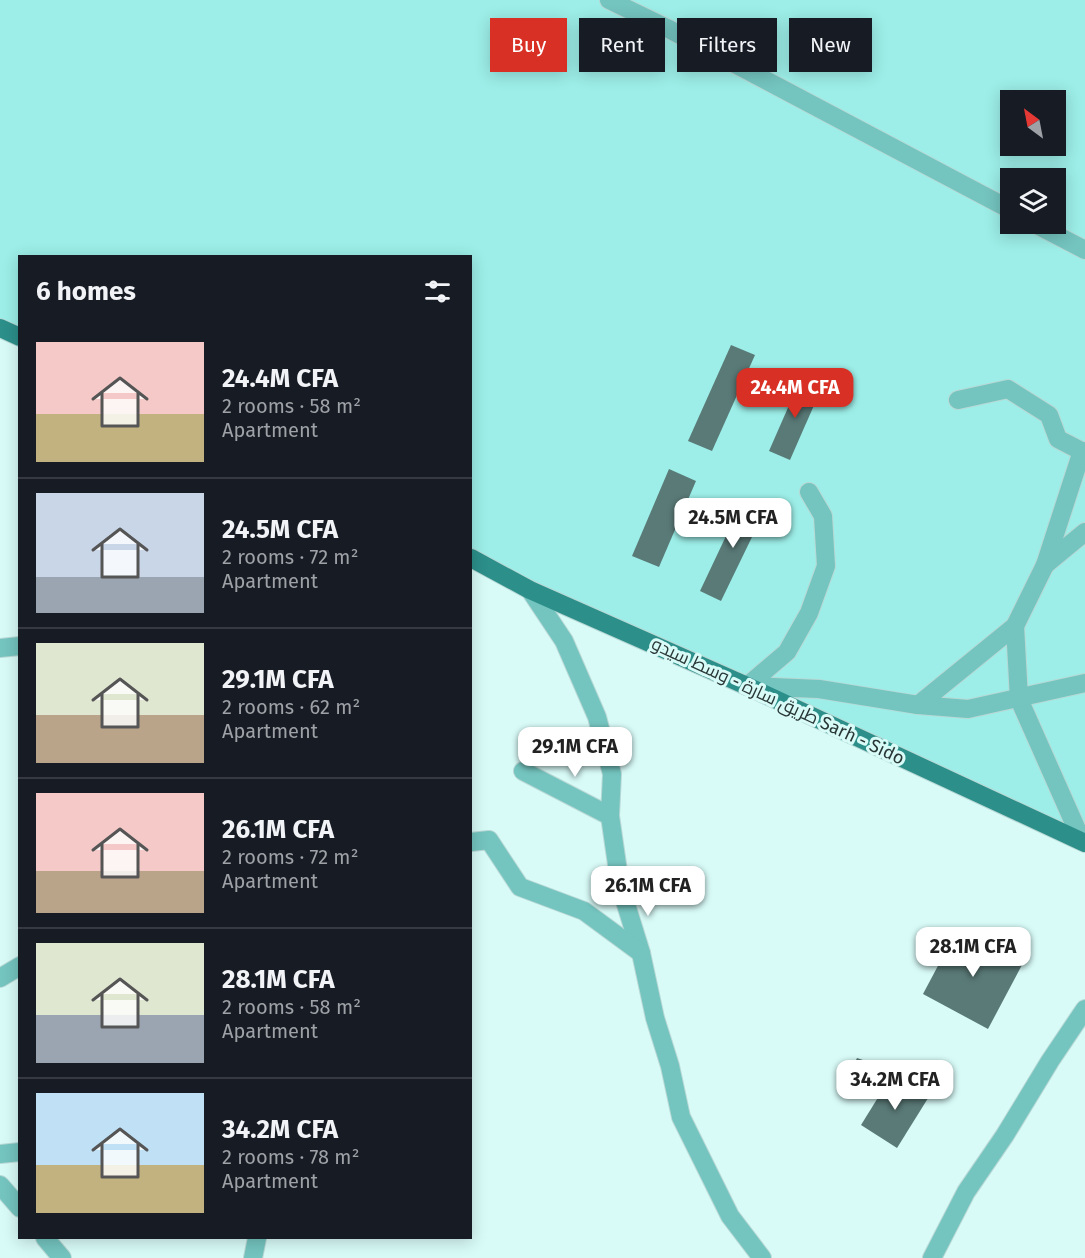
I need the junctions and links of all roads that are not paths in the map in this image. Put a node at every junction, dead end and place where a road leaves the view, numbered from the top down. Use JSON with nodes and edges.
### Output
{"nodes":[{"id":1,"x":609,"y":0,"type":"edge"},
{"id":2,"x":1000,"y":204,"type":"edge"},
{"id":3,"x":1054,"y":234,"type":"edge"},
{"id":4,"x":1085,"y":250,"type":"edge"},
{"id":5,"x":0,"y":328,"type":"edge"},
{"id":6,"x":18,"y":336,"type":"edge"},
{"id":7,"x":958,"y":400,"type":"dead end"},
{"id":8,"x":1083,"y":452,"type":"edge"},
{"id":9,"x":809,"y":492,"type":"dead end"},
{"id":10,"x":1085,"y":532,"type":"edge"},
{"id":11,"x":472,"y":559,"type":"edge"},
{"id":12,"x":1045,"y":565,"type":"junction"},
{"id":13,"x":530,"y":590,"type":"junction"},
{"id":14,"x":1015,"y":626,"type":"junction"},
{"id":15,"x":18,"y":646,"type":"edge"},
{"id":16,"x":0,"y":648,"type":"edge"},
{"id":17,"x":1085,"y":683,"type":"edge"},
{"id":18,"x":747,"y":686,"type":"junction"},
{"id":19,"x":1019,"y":699,"type":"junction"},
{"id":20,"x":918,"y":705,"type":"junction"},
{"id":21,"x":524,"y":771,"type":"dead end"},
{"id":22,"x":610,"y":816,"type":"junction"},
{"id":23,"x":472,"y":842,"type":"edge"},
{"id":24,"x":1083,"y":842,"type":"edge"},
{"id":25,"x":641,"y":953,"type":"junction"},
{"id":26,"x":18,"y":967,"type":"edge"},
{"id":27,"x":0,"y":978,"type":"edge"},
{"id":28,"x":1085,"y":1009,"type":"edge"},
{"id":29,"x":18,"y":1152,"type":"edge"},
{"id":30,"x":0,"y":1154,"type":"edge"},
{"id":31,"x":0,"y":1185,"type":"edge"},
{"id":32,"x":18,"y":1206,"type":"edge"},
{"id":33,"x":46,"y":1239,"type":"edge"},
{"id":34,"x":257,"y":1239,"type":"edge"},
{"id":35,"x":62,"y":1258,"type":"edge"},
{"id":36,"x":253,"y":1258,"type":"edge"},
{"id":37,"x":762,"y":1258,"type":"edge"},
{"id":38,"x":932,"y":1258,"type":"edge"}],
"edges":[{"from":1,"to":2,"type":"street"},
{"from":3,"to":4,"type":"street"},
{"from":5,"to":6,"type":"main road"},
{"from":7,"to":8,"type":"street"},
{"from":8,"to":12,"type":"street"},
{"from":9,"to":18,"type":"street"},
{"from":10,"to":12,"type":"street"},
{"from":11,"to":13,"type":"main road","name":"طريق سارة - وسط سيدو Sarh - Sido"},
{"from":12,"to":14,"type":"street"},
{"from":13,"to":18,"type":"main road","name":"طريق سارة - وسط سيدو Sarh - Sido"},
{"from":13,"to":22,"type":"street"},
{"from":14,"to":19,"type":"street"},
{"from":14,"to":20,"type":"street"},
{"from":15,"to":16,"type":"street"},
{"from":17,"to":19,"type":"street"},
{"from":18,"to":20,"type":"street"},
{"from":18,"to":24,"type":"main road","name":"طريق سارة - وسط سيدو Sarh - Sido"},
{"from":19,"to":20,"type":"street"},
{"from":19,"to":24,"type":"street"},
{"from":21,"to":22,"type":"street"},
{"from":22,"to":25,"type":"street"},
{"from":23,"to":25,"type":"street"},
{"from":25,"to":37,"type":"street"},
{"from":26,"to":27,"type":"street"},
{"from":28,"to":38,"type":"street"},
{"from":29,"to":30,"type":"street"},
{"from":31,"to":32,"type":"street"},
{"from":33,"to":35,"type":"street"},
{"from":34,"to":36,"type":"street"}]}
